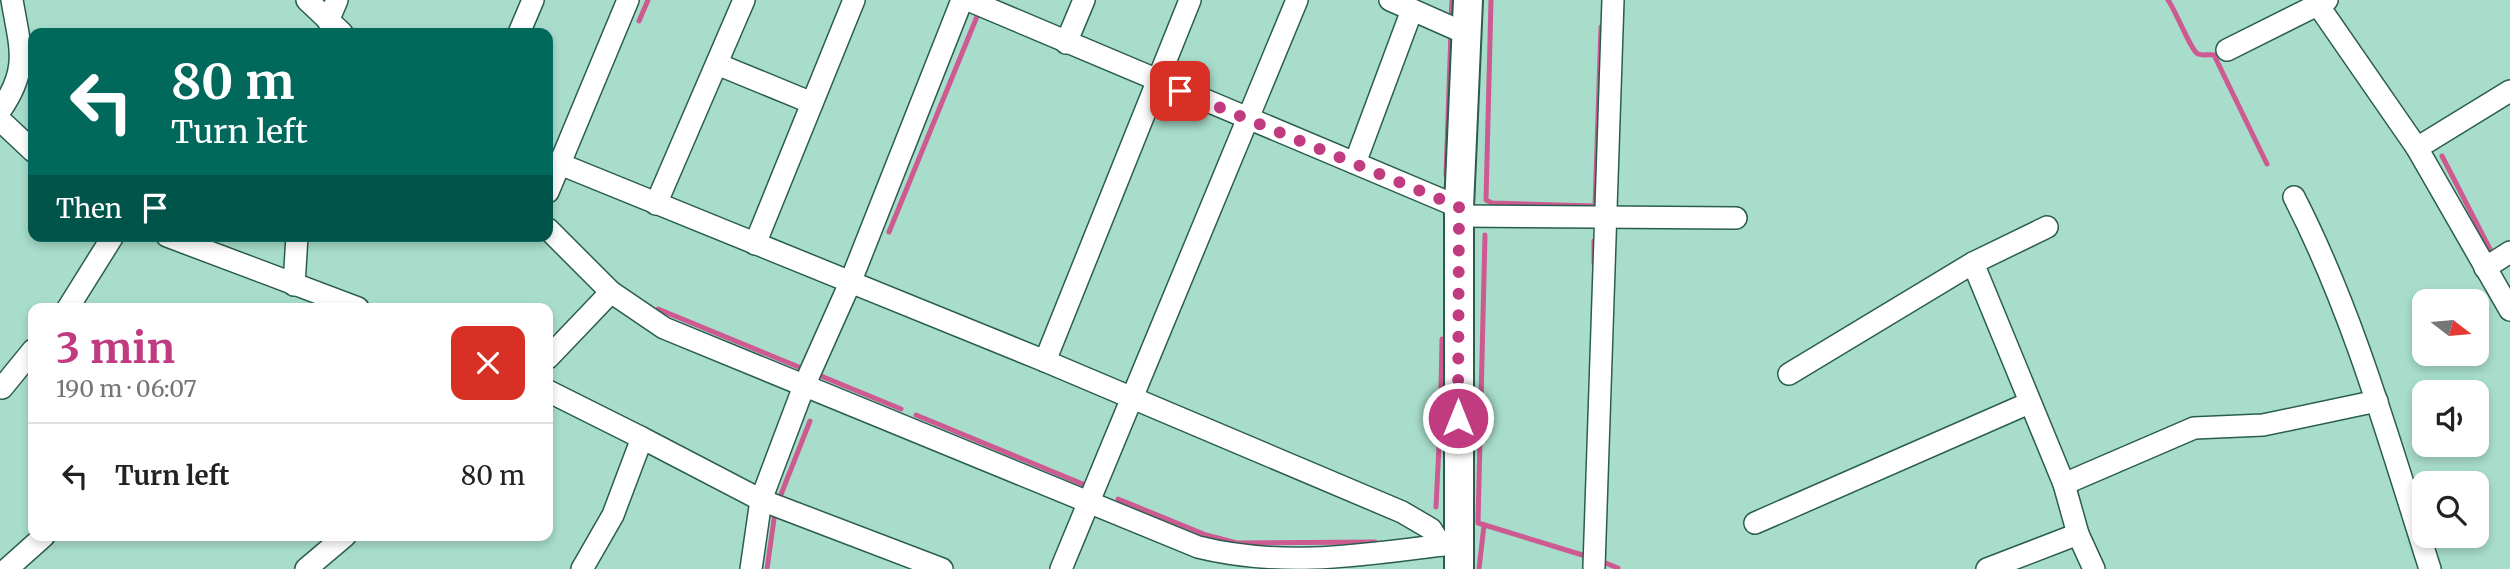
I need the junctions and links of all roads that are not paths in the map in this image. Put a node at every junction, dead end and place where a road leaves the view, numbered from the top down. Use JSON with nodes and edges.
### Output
{"nodes":[{"id":1,"x":12,"y":0,"type":"edge"},
{"id":2,"x":307,"y":0,"type":"edge"},
{"id":3,"x":337,"y":0,"type":"edge"},
{"id":4,"x":533,"y":0,"type":"edge"},
{"id":5,"x":628,"y":0,"type":"edge"},
{"id":6,"x":744,"y":0,"type":"edge"},
{"id":7,"x":854,"y":0,"type":"edge"},
{"id":8,"x":965,"y":0,"type":"edge"},
{"id":9,"x":1084,"y":0,"type":"edge"},
{"id":10,"x":1190,"y":0,"type":"edge"},
{"id":11,"x":1297,"y":0,"type":"edge"},
{"id":12,"x":1390,"y":0,"type":"edge"},
{"id":13,"x":1468,"y":0,"type":"edge"},
{"id":14,"x":1613,"y":0,"type":"edge"},
{"id":15,"x":2323,"y":3,"type":"edge"},
{"id":16,"x":1412,"y":10,"type":"junction"},
{"id":17,"x":335,"y":27,"type":"edge"},
{"id":18,"x":521,"y":28,"type":"edge"},
{"id":19,"x":1467,"y":34,"type":"junction"},
{"id":20,"x":1066,"y":43,"type":"junction"},
{"id":21,"x":2227,"y":50,"type":"dead end"},
{"id":22,"x":717,"y":64,"type":"junction"},
{"id":23,"x":1158,"y":82,"type":"junction"},
{"id":24,"x":2510,"y":91,"type":"edge"},
{"id":25,"x":812,"y":103,"type":"junction"},
{"id":26,"x":0,"y":111,"type":"edge"},
{"id":27,"x":1248,"y":118,"type":"junction"},
{"id":28,"x":0,"y":120,"type":"edge"},
{"id":29,"x":28,"y":146,"type":"edge"},
{"id":30,"x":2417,"y":148,"type":"junction"},
{"id":31,"x":1355,"y":163,"type":"junction"},
{"id":32,"x":560,"y":164,"type":"junction"},
{"id":33,"x":553,"y":180,"type":"edge"},
{"id":34,"x":2294,"y":197,"type":"dead end"},
{"id":35,"x":656,"y":204,"type":"junction"},
{"id":36,"x":1459,"y":211,"type":"junction"},
{"id":37,"x":1606,"y":217,"type":"junction"},
{"id":38,"x":1736,"y":218,"type":"dead end"},
{"id":39,"x":2046,"y":227,"type":"dead end"},
{"id":40,"x":553,"y":234,"type":"edge"},
{"id":41,"x":109,"y":242,"type":"edge"},
{"id":42,"x":183,"y":242,"type":"edge"},
{"id":43,"x":297,"y":242,"type":"edge"},
{"id":44,"x":755,"y":244,"type":"junction"},
{"id":45,"x":2510,"y":252,"type":"edge"},
{"id":46,"x":1973,"y":263,"type":"junction"},
{"id":47,"x":2484,"y":268,"type":"junction"},
{"id":48,"x":850,"y":283,"type":"junction"},
{"id":49,"x":294,"y":285,"type":"junction"},
{"id":50,"x":611,"y":292,"type":"junction"},
{"id":51,"x":313,"y":301,"type":"edge"},
{"id":52,"x":71,"y":303,"type":"edge"},
{"id":53,"x":2510,"y":310,"type":"edge"},
{"id":54,"x":553,"y":353,"type":"edge"},
{"id":55,"x":28,"y":356,"type":"edge"},
{"id":56,"x":1045,"y":361,"type":"junction"},
{"id":57,"x":1789,"y":374,"type":"dead end"},
{"id":58,"x":804,"y":386,"type":"junction"},
{"id":59,"x":2,"y":388,"type":"dead end"},
{"id":60,"x":553,"y":394,"type":"edge"},
{"id":61,"x":1135,"y":398,"type":"junction"},
{"id":62,"x":2377,"y":401,"type":"junction"},
{"id":63,"x":2029,"y":403,"type":"junction"},
{"id":64,"x":642,"y":438,"type":"junction"},
{"id":65,"x":2064,"y":484,"type":"junction"},
{"id":66,"x":761,"y":500,"type":"junction"},
{"id":67,"x":1089,"y":503,"type":"junction"},
{"id":68,"x":1755,"y":523,"type":"dead end"},
{"id":69,"x":2078,"y":534,"type":"junction"},
{"id":70,"x":38,"y":541,"type":"edge"},
{"id":71,"x":339,"y":541,"type":"edge"},
{"id":72,"x":1453,"y":552,"type":"edge"},
{"id":73,"x":1304,"y":565,"type":"edge"},
{"id":74,"x":1594,"y":568,"type":"edge"},
{"id":75,"x":7,"y":569,"type":"edge"},
{"id":76,"x":306,"y":569,"type":"edge"},
{"id":77,"x":582,"y":569,"type":"edge"},
{"id":78,"x":751,"y":569,"type":"edge"},
{"id":79,"x":942,"y":569,"type":"edge"},
{"id":80,"x":1061,"y":569,"type":"edge"},
{"id":81,"x":1987,"y":569,"type":"edge"},
{"id":82,"x":2094,"y":569,"type":"edge"},
{"id":83,"x":2430,"y":569,"type":"edge"}],
"edges":[{"from":1,"to":26,"type":"street"},
{"from":2,"to":17,"type":"street"},
{"from":3,"to":17,"type":"street"},
{"from":4,"to":18,"type":"street"},
{"from":5,"to":32,"type":"street"},
{"from":6,"to":22,"type":"street"},
{"from":7,"to":25,"type":"street"},
{"from":8,"to":20,"type":"street"},
{"from":8,"to":48,"type":"street"},
{"from":9,"to":20,"type":"street"},
{"from":10,"to":23,"type":"street"},
{"from":11,"to":27,"type":"street"},
{"from":12,"to":16,"type":"street"},
{"from":13,"to":19,"type":"main road"},
{"from":14,"to":37,"type":"street"},
{"from":15,"to":21,"type":"street"},
{"from":15,"to":30,"type":"street"},
{"from":16,"to":19,"type":"street"},
{"from":16,"to":31,"type":"street"},
{"from":19,"to":36,"type":"main road"},
{"from":20,"to":23,"type":"street"},
{"from":22,"to":25,"type":"street"},
{"from":22,"to":35,"type":"street"},
{"from":23,"to":27,"type":"street"},
{"from":23,"to":56,"type":"street"},
{"from":24,"to":30,"type":"street"},
{"from":25,"to":44,"type":"street"},
{"from":27,"to":31,"type":"street"},
{"from":27,"to":61,"type":"street"},
{"from":28,"to":29,"type":"street"},
{"from":30,"to":47,"type":"street"},
{"from":31,"to":36,"type":"street"},
{"from":32,"to":33,"type":"street"},
{"from":32,"to":35,"type":"street"},
{"from":34,"to":62,"type":"street"},
{"from":35,"to":44,"type":"street"},
{"from":36,"to":37,"type":"street"},
{"from":36,"to":72,"type":"main road"},
{"from":37,"to":38,"type":"street"},
{"from":37,"to":74,"type":"street"},
{"from":39,"to":46,"type":"street"},
{"from":40,"to":50,"type":"street"},
{"from":41,"to":52,"type":"street"},
{"from":42,"to":49,"type":"street"},
{"from":43,"to":49,"type":"street"},
{"from":44,"to":48,"type":"street"},
{"from":45,"to":47,"type":"street"},
{"from":46,"to":57,"type":"street"},
{"from":46,"to":63,"type":"street"},
{"from":47,"to":53,"type":"street"},
{"from":48,"to":56,"type":"street"},
{"from":48,"to":58,"type":"street"},
{"from":49,"to":51,"type":"street"},
{"from":50,"to":54,"type":"street"},
{"from":50,"to":58,"type":"street"},
{"from":55,"to":59,"type":"street"},
{"from":56,"to":61,"type":"street"},
{"from":58,"to":66,"type":"street"},
{"from":58,"to":67,"type":"street"},
{"from":60,"to":64,"type":"street"},
{"from":61,"to":67,"type":"street"},
{"from":61,"to":72,"type":"street"},
{"from":62,"to":65,"type":"street"},
{"from":62,"to":83,"type":"street"},
{"from":63,"to":65,"type":"street"},
{"from":63,"to":68,"type":"street"},
{"from":64,"to":66,"type":"street"},
{"from":64,"to":77,"type":"street"},
{"from":65,"to":69,"type":"street"},
{"from":66,"to":78,"type":"street"},
{"from":66,"to":79,"type":"street"},
{"from":67,"to":73,"type":"street"},
{"from":67,"to":80,"type":"street"},
{"from":69,"to":81,"type":"street"},
{"from":69,"to":82,"type":"street"},
{"from":70,"to":75,"type":"street"},
{"from":71,"to":76,"type":"street"},
{"from":72,"to":73,"type":"street"}]}
